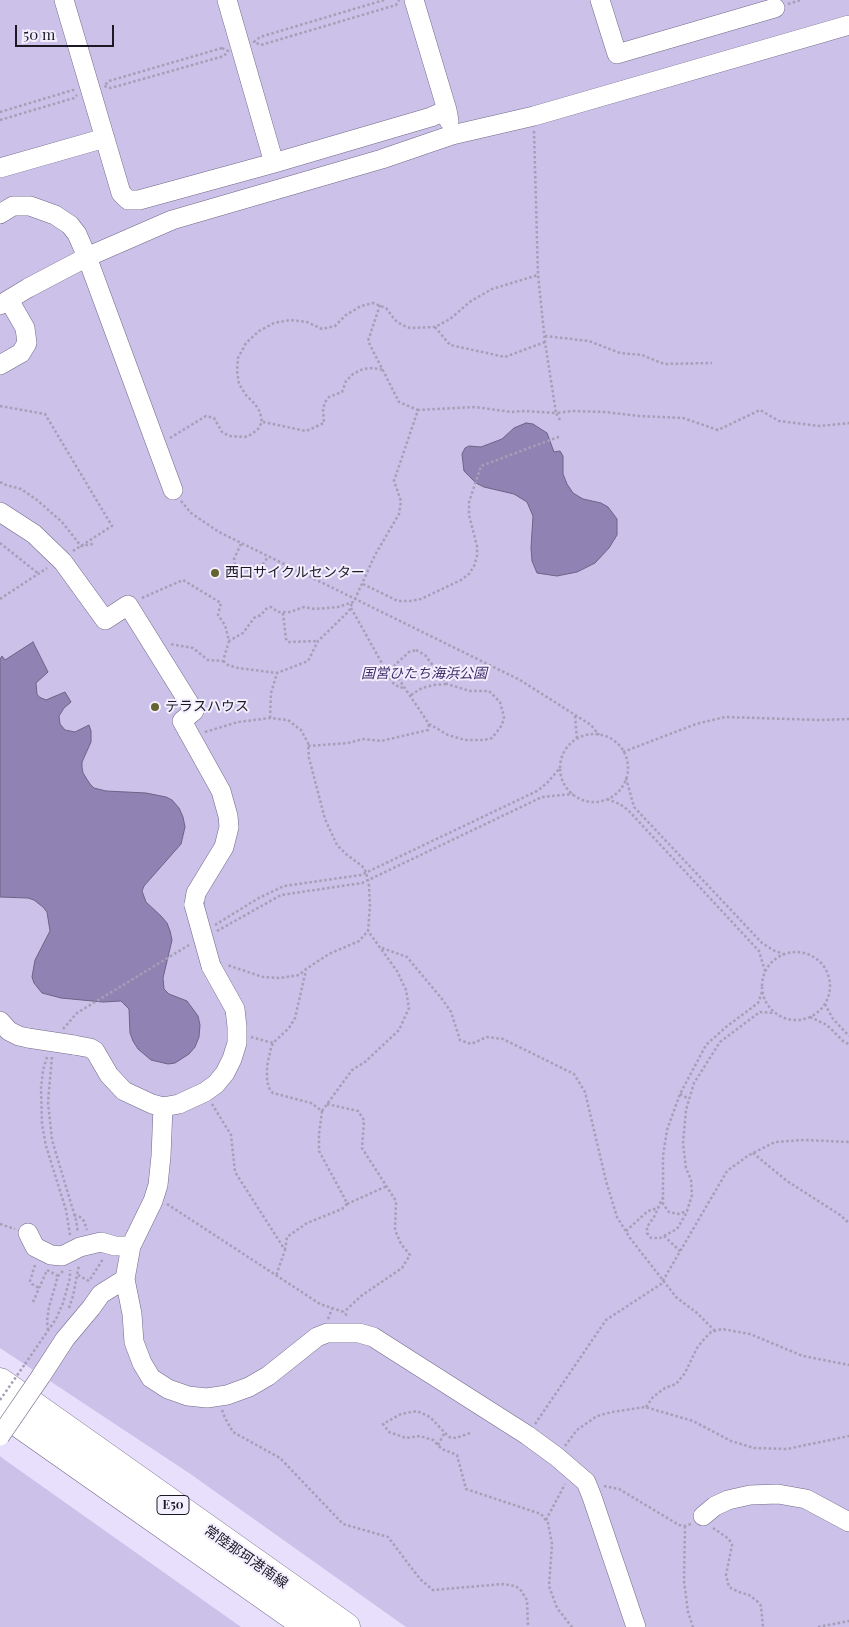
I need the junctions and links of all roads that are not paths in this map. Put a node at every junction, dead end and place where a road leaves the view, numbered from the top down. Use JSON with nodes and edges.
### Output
{"nodes":[{"id":1,"x":64,"y":0,"type":"edge"},
{"id":2,"x":227,"y":0,"type":"edge"},
{"id":3,"x":414,"y":0,"type":"edge"},
{"id":4,"x":600,"y":0,"type":"edge"},
{"id":5,"x":775,"y":8,"type":"dead end"},
{"id":6,"x":849,"y":25,"type":"edge"},
{"id":7,"x":447,"y":110,"type":"junction"},
{"id":8,"x":452,"y":135,"type":"junction"},
{"id":9,"x":105,"y":138,"type":"junction"},
{"id":10,"x":274,"y":163,"type":"junction"},
{"id":11,"x":0,"y":168,"type":"edge"},
{"id":12,"x":0,"y":214,"type":"edge"},
{"id":13,"x":87,"y":257,"type":"junction"},
{"id":14,"x":4,"y":302,"type":"edge"},
{"id":15,"x":0,"y":366,"type":"edge"},
{"id":16,"x":173,"y":490,"type":"road end"},
{"id":17,"x":0,"y":512,"type":"edge"},
{"id":18,"x":0,"y":1021,"type":"edge"},
{"id":19,"x":163,"y":1107,"type":"junction"},
{"id":20,"x":32,"y":1240,"type":"road end"},
{"id":21,"x":131,"y":1246,"type":"junction"},
{"id":22,"x":125,"y":1279,"type":"junction"},
{"id":23,"x":0,"y":1382,"type":"edge"},
{"id":24,"x":0,"y":1410,"type":"edge"},
{"id":25,"x":0,"y":1436,"type":"edge"},
{"id":26,"x":701,"y":1521,"type":"road end"},
{"id":27,"x":849,"y":1522,"type":"edge"},
{"id":28,"x":309,"y":1627,"type":"edge"},
{"id":29,"x":346,"y":1627,"type":"edge"},
{"id":30,"x":636,"y":1627,"type":"edge"}],
"edges":[{"from":1,"to":9,"type":"street"},
{"from":2,"to":10,"type":"street"},
{"from":3,"to":7,"type":"street"},
{"from":4,"to":5,"type":"street"},
{"from":6,"to":8,"type":"street"},
{"from":7,"to":8,"type":"street"},
{"from":7,"to":10,"type":"street"},
{"from":8,"to":13,"type":"street"},
{"from":9,"to":10,"type":"street"},
{"from":9,"to":11,"type":"street"},
{"from":12,"to":13,"type":"street"},
{"from":13,"to":14,"type":"street"},
{"from":13,"to":16,"type":"street"},
{"from":14,"to":15,"type":"street"},
{"from":17,"to":19,"type":"street","bridge":true},
{"from":18,"to":19,"type":"street","bridge":true},
{"from":19,"to":21,"type":"street"},
{"from":20,"to":21,"type":"street"},
{"from":21,"to":22,"type":"street"},
{"from":22,"to":25,"type":"street","bridge":true},
{"from":22,"to":30,"type":"street"},
{"from":23,"to":29,"type":"highway","name":"常陸那珂港南線","number":"E50"},
{"from":24,"to":28,"type":"highway","name":"常陸那珂港南線","number":"E50"},
{"from":26,"to":27,"type":"street"}]}
